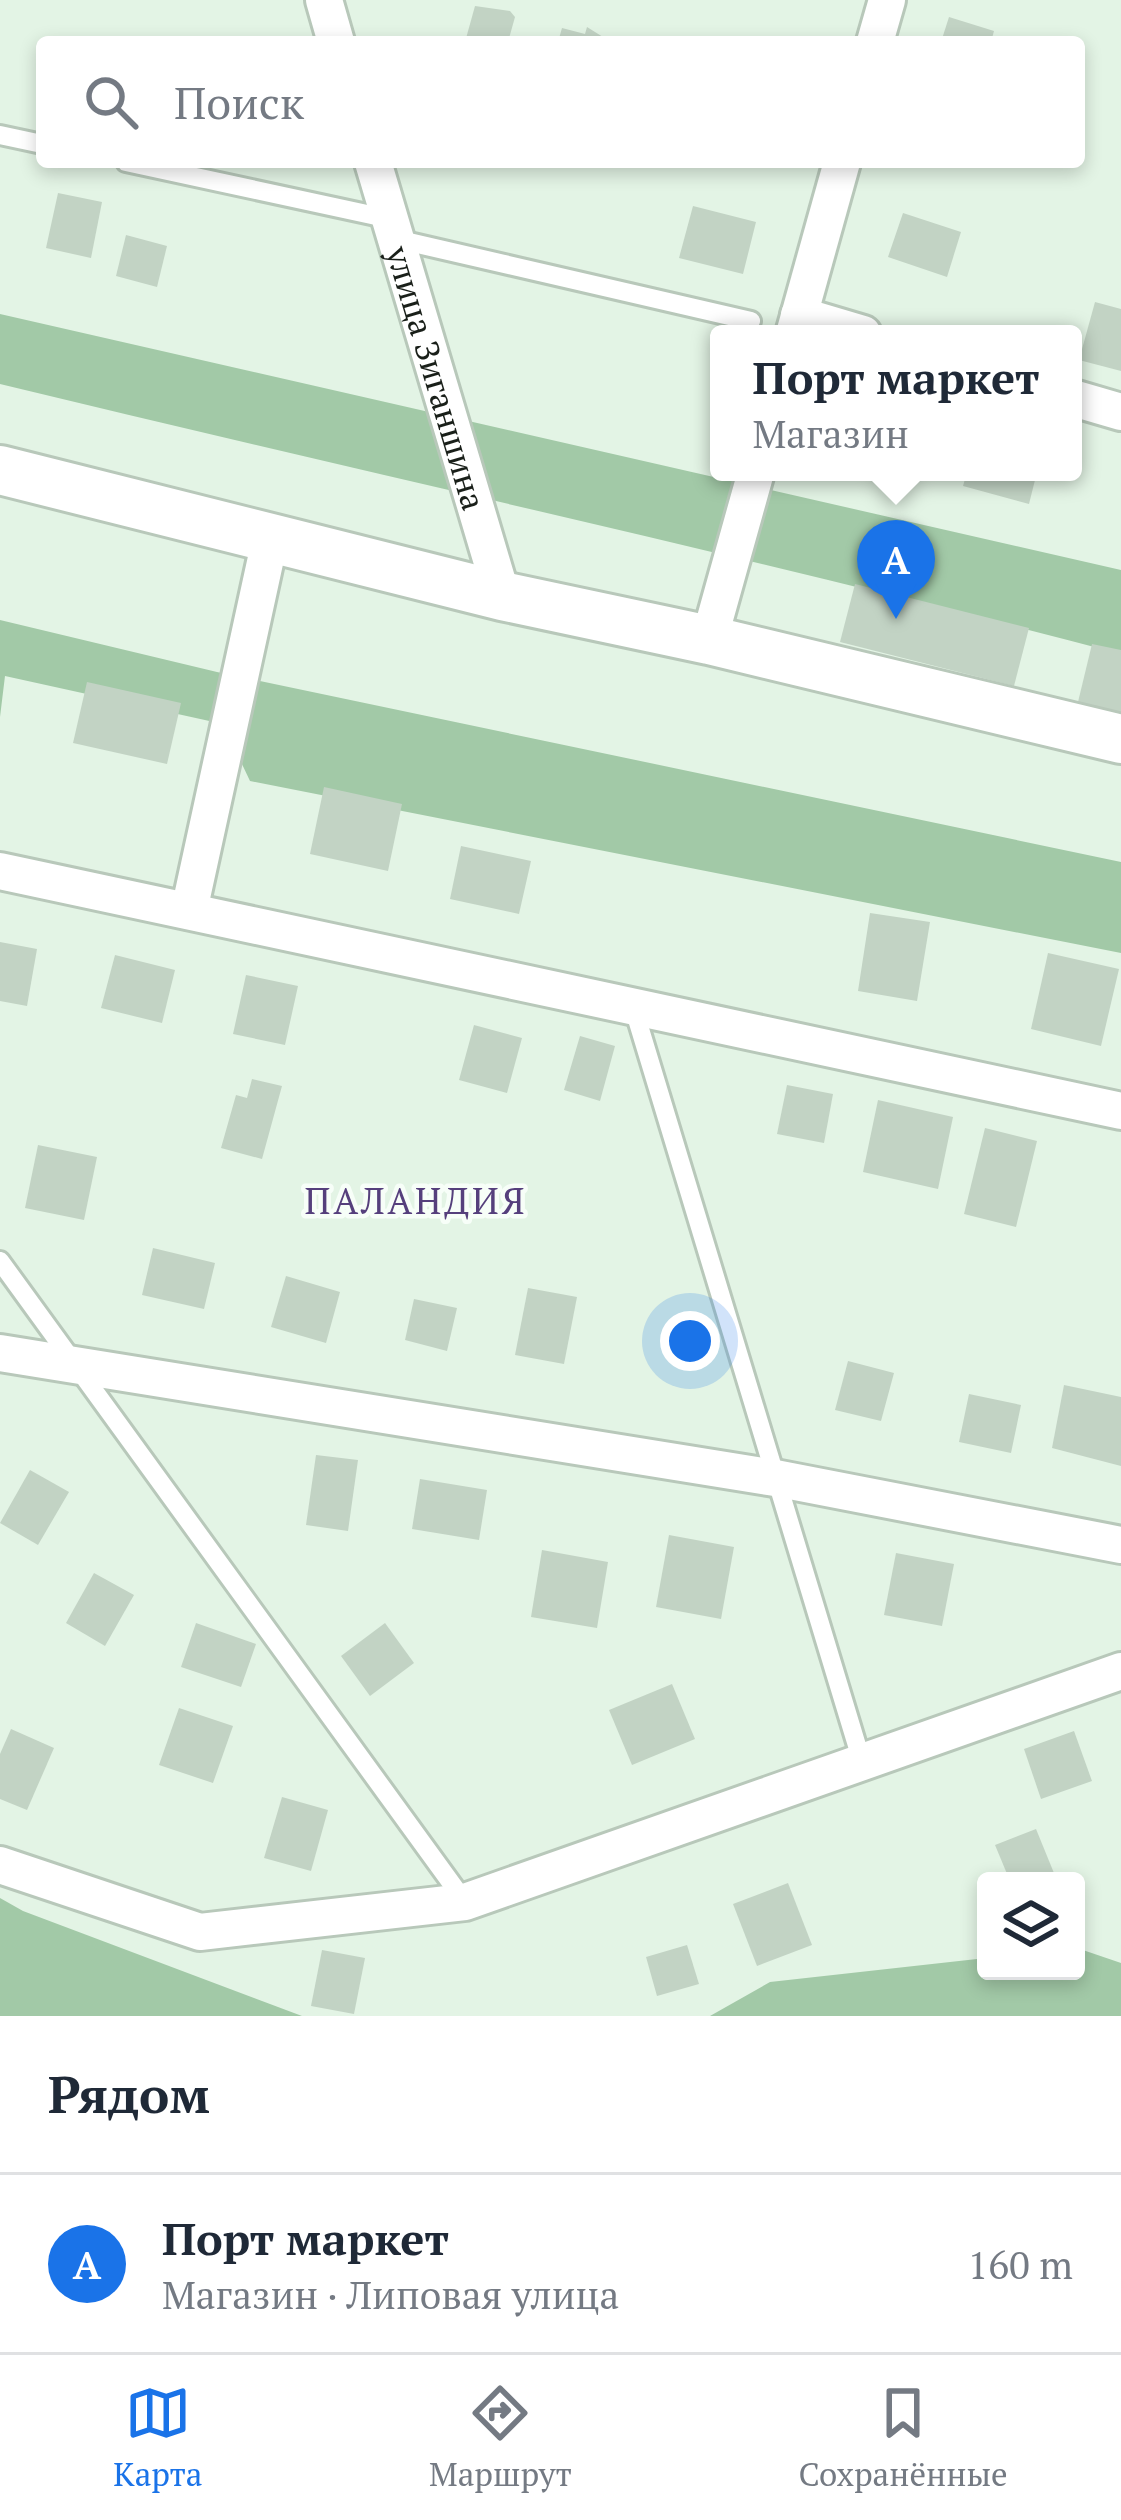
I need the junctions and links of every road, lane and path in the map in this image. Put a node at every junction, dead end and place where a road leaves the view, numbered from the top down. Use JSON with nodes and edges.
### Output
{"nodes":[{"id":1,"x":324,"y":0,"type":"edge"},
{"id":2,"x":886,"y":0,"type":"edge"},
{"id":3,"x":334,"y":36,"type":"edge"},
{"id":4,"x":877,"y":36,"type":"edge"},
{"id":5,"x":0,"y":135,"type":"edge"},
{"id":6,"x":36,"y":143,"type":"edge"},
{"id":7,"x":150,"y":168,"type":"edge"},
{"id":8,"x":375,"y":168,"type":"edge"},
{"id":9,"x":840,"y":168,"type":"edge"},
{"id":10,"x":393,"y":229,"type":"junction"},
{"id":11,"x":751,"y":321,"type":"dead end"},
{"id":12,"x":796,"y":324,"type":"edge"},
{"id":13,"x":1082,"y":401,"type":"edge"},
{"id":14,"x":1121,"y":412,"type":"edge"},
{"id":15,"x":0,"y":470,"type":"edge"},
{"id":16,"x":753,"y":481,"type":"edge"},
{"id":17,"x":271,"y":535,"type":"junction"},
{"id":18,"x":502,"y":596,"type":"junction"},
{"id":19,"x":709,"y":640,"type":"junction"},
{"id":20,"x":1121,"y":740,"type":"edge"},
{"id":21,"x":0,"y":871,"type":"edge"},
{"id":22,"x":189,"y":911,"type":"junction"},
{"id":23,"x":634,"y":1006,"type":"junction"},
{"id":24,"x":1121,"y":1111,"type":"edge"},
{"id":25,"x":0,"y":1261,"type":"edge"},
{"id":26,"x":0,"y":1353,"type":"edge"},
{"id":27,"x":75,"y":1365,"type":"junction"},
{"id":28,"x":775,"y":1478,"type":"junction"},
{"id":29,"x":1121,"y":1545,"type":"edge"},
{"id":30,"x":1121,"y":1671,"type":"edge"},
{"id":31,"x":862,"y":1762,"type":"junction"},
{"id":32,"x":0,"y":1865,"type":"edge"},
{"id":33,"x":465,"y":1902,"type":"junction"}],
"edges":[{"from":1,"to":3,"type":"street"},
{"from":2,"to":4,"type":"street"},
{"from":5,"to":6,"type":"lane"},
{"from":7,"to":10,"type":"lane"},
{"from":8,"to":10,"type":"street","name":"улица Зиганшина"},
{"from":9,"to":12,"type":"street"},
{"from":10,"to":11,"type":"lane"},
{"from":10,"to":18,"type":"street","name":"улица Зиганшина"},
{"from":13,"to":14,"type":"street"},
{"from":15,"to":17,"type":"street"},
{"from":16,"to":19,"type":"street"},
{"from":17,"to":18,"type":"street"},
{"from":17,"to":22,"type":"street"},
{"from":18,"to":19,"type":"street"},
{"from":19,"to":20,"type":"street"},
{"from":21,"to":22,"type":"street"},
{"from":22,"to":23,"type":"street"},
{"from":23,"to":24,"type":"street"},
{"from":23,"to":28,"type":"lane"},
{"from":25,"to":27,"type":"lane"},
{"from":26,"to":27,"type":"street"},
{"from":27,"to":28,"type":"street"},
{"from":27,"to":33,"type":"lane"},
{"from":28,"to":29,"type":"street"},
{"from":28,"to":31,"type":"lane"},
{"from":30,"to":31,"type":"street"},
{"from":31,"to":33,"type":"street"},
{"from":32,"to":33,"type":"street"}]}
